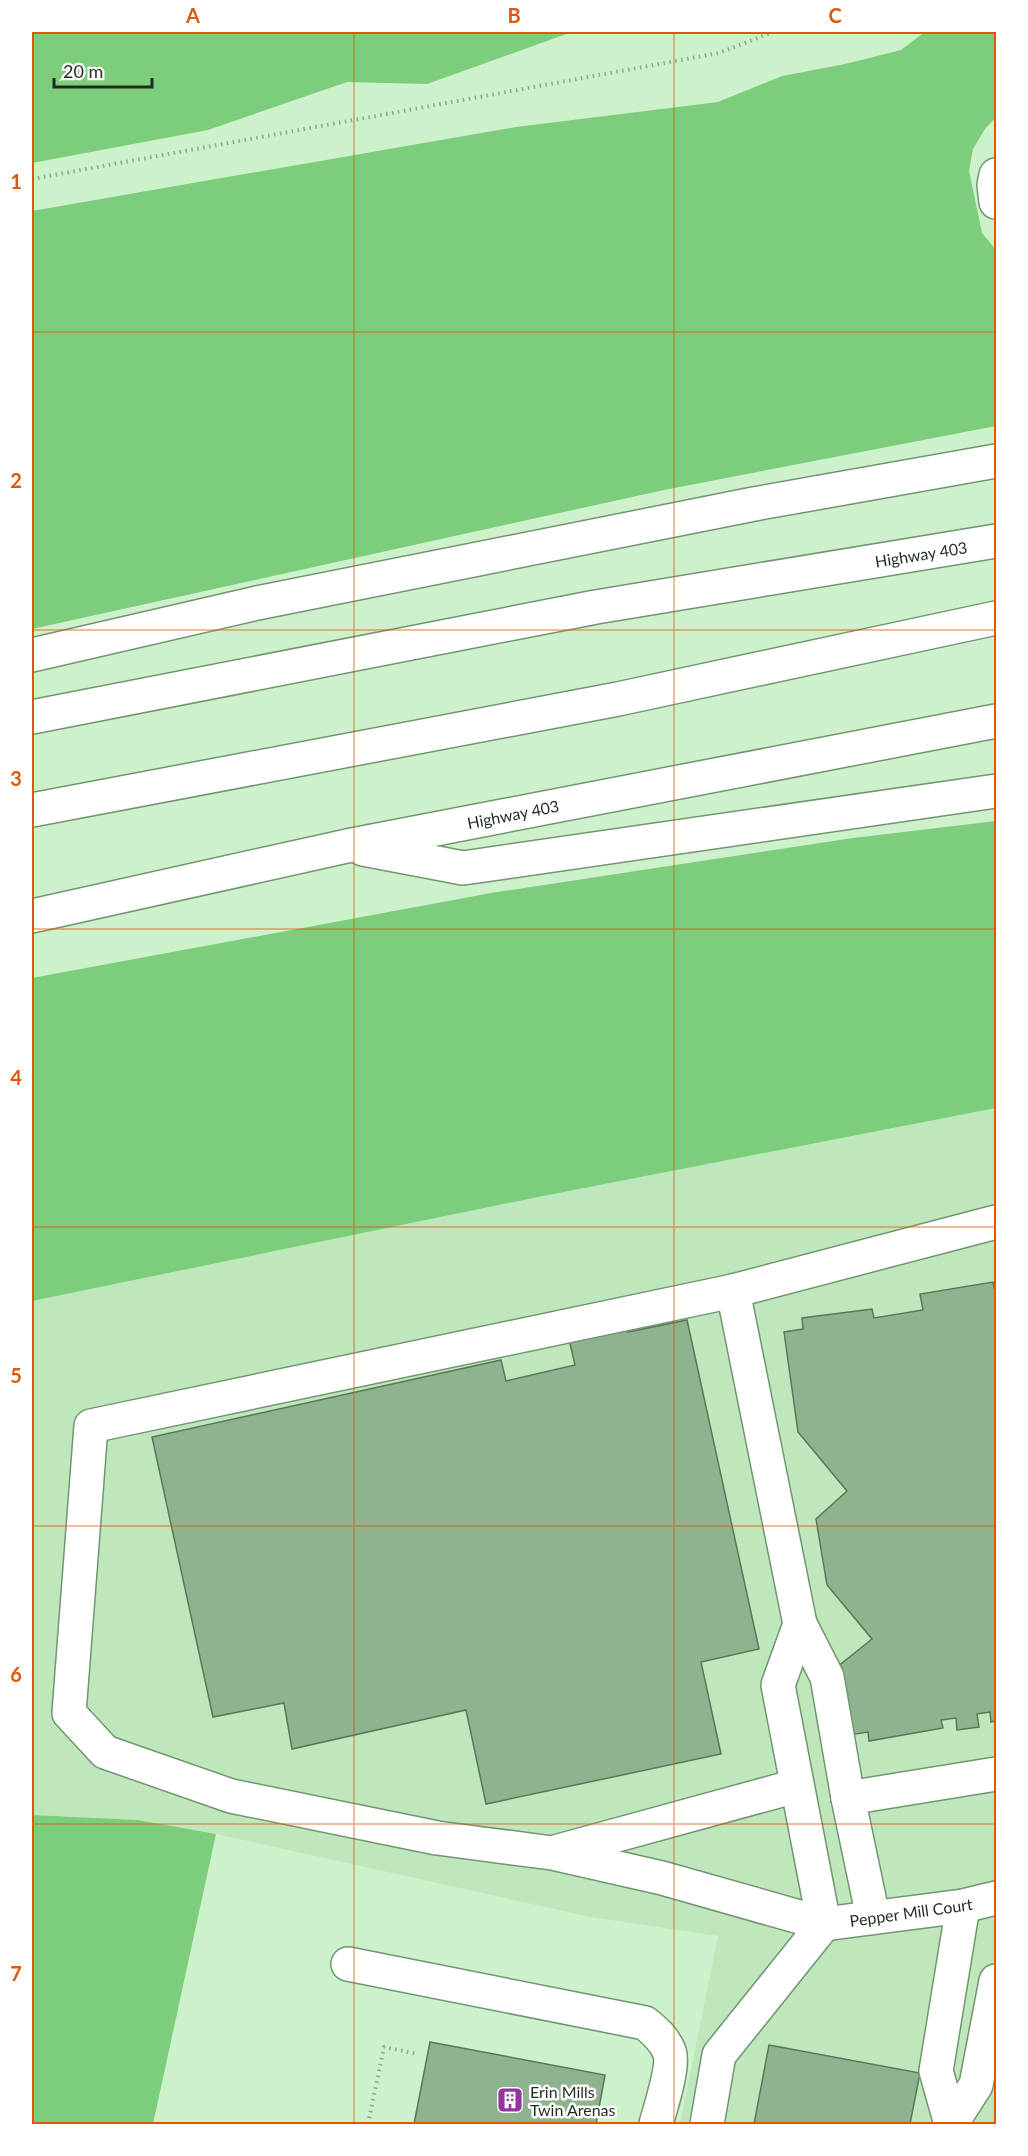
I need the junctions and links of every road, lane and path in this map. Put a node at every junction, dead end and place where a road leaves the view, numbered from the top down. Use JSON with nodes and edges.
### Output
{"nodes":[{"id":1,"x":773,"y":32,"type":"edge"},
{"id":2,"x":996,"y":175,"type":"edge"},
{"id":3,"x":32,"y":178,"type":"edge"},
{"id":4,"x":996,"y":202,"type":"edge"},
{"id":5,"x":996,"y":461,"type":"edge"},
{"id":6,"x":996,"y":541,"type":"edge"},
{"id":7,"x":996,"y":618,"type":"edge"},
{"id":8,"x":32,"y":655,"type":"edge"},
{"id":9,"x":32,"y":717,"type":"edge"},
{"id":10,"x":996,"y":721,"type":"edge"},
{"id":11,"x":996,"y":791,"type":"edge"},
{"id":12,"x":32,"y":810,"type":"edge"},
{"id":13,"x":347,"y":846,"type":"junction"},
{"id":14,"x":32,"y":916,"type":"edge"},
{"id":15,"x":996,"y":1222,"type":"edge"},
{"id":16,"x":734,"y":1291,"type":"junction"},
{"id":17,"x":800,"y":1624,"type":"junction"},
{"id":18,"x":996,"y":1774,"type":"edge"},
{"id":19,"x":796,"y":1786,"type":"junction"},
{"id":20,"x":848,"y":1798,"type":"junction"},
{"id":21,"x":552,"y":1853,"type":"junction"},
{"id":22,"x":996,"y":1898,"type":"edge"},
{"id":23,"x":963,"y":1906,"type":"junction"},
{"id":24,"x":873,"y":1917,"type":"junction"},
{"id":25,"x":824,"y":1924,"type":"junction"},
{"id":26,"x":348,"y":1964,"type":"dead end"},
{"id":27,"x":996,"y":1981,"type":"edge"},
{"id":28,"x":418,"y":2054,"type":"dead end"},
{"id":29,"x":369,"y":2124,"type":"edge"},
{"id":30,"x":656,"y":2124,"type":"edge"},
{"id":31,"x":707,"y":2124,"type":"edge"},
{"id":32,"x":951,"y":2124,"type":"edge"}],
"edges":[{"from":1,"to":3,"type":"path"},
{"from":2,"to":4,"type":"main road"},
{"from":5,"to":8,"type":"main road"},
{"from":6,"to":9,"type":"main road","name":"Highway 403"},
{"from":7,"to":12,"type":"main road"},
{"from":10,"to":13,"type":"main road","name":"Highway 403"},
{"from":11,"to":13,"type":"main road"},
{"from":13,"to":14,"type":"main road","name":"Highway 403"},
{"from":15,"to":16,"type":"main road"},
{"from":16,"to":17,"type":"main road"},
{"from":16,"to":21,"type":"main road"},
{"from":17,"to":19,"type":"main road"},
{"from":17,"to":20,"type":"main road"},
{"from":18,"to":20,"type":"main road"},
{"from":19,"to":21,"type":"main road"},
{"from":19,"to":25,"type":"main road"},
{"from":20,"to":24,"type":"main road"},
{"from":21,"to":25,"type":"main road"},
{"from":22,"to":23,"type":"main road","name":"Pepper Mill Court"},
{"from":23,"to":24,"type":"main road","name":"Pepper Mill Court"},
{"from":23,"to":32,"type":"main road"},
{"from":24,"to":25,"type":"main road","name":"Pepper Mill Court"},
{"from":25,"to":31,"type":"main road"},
{"from":26,"to":30,"type":"main road"},
{"from":27,"to":32,"type":"main road"},
{"from":28,"to":29,"type":"path"}]}
